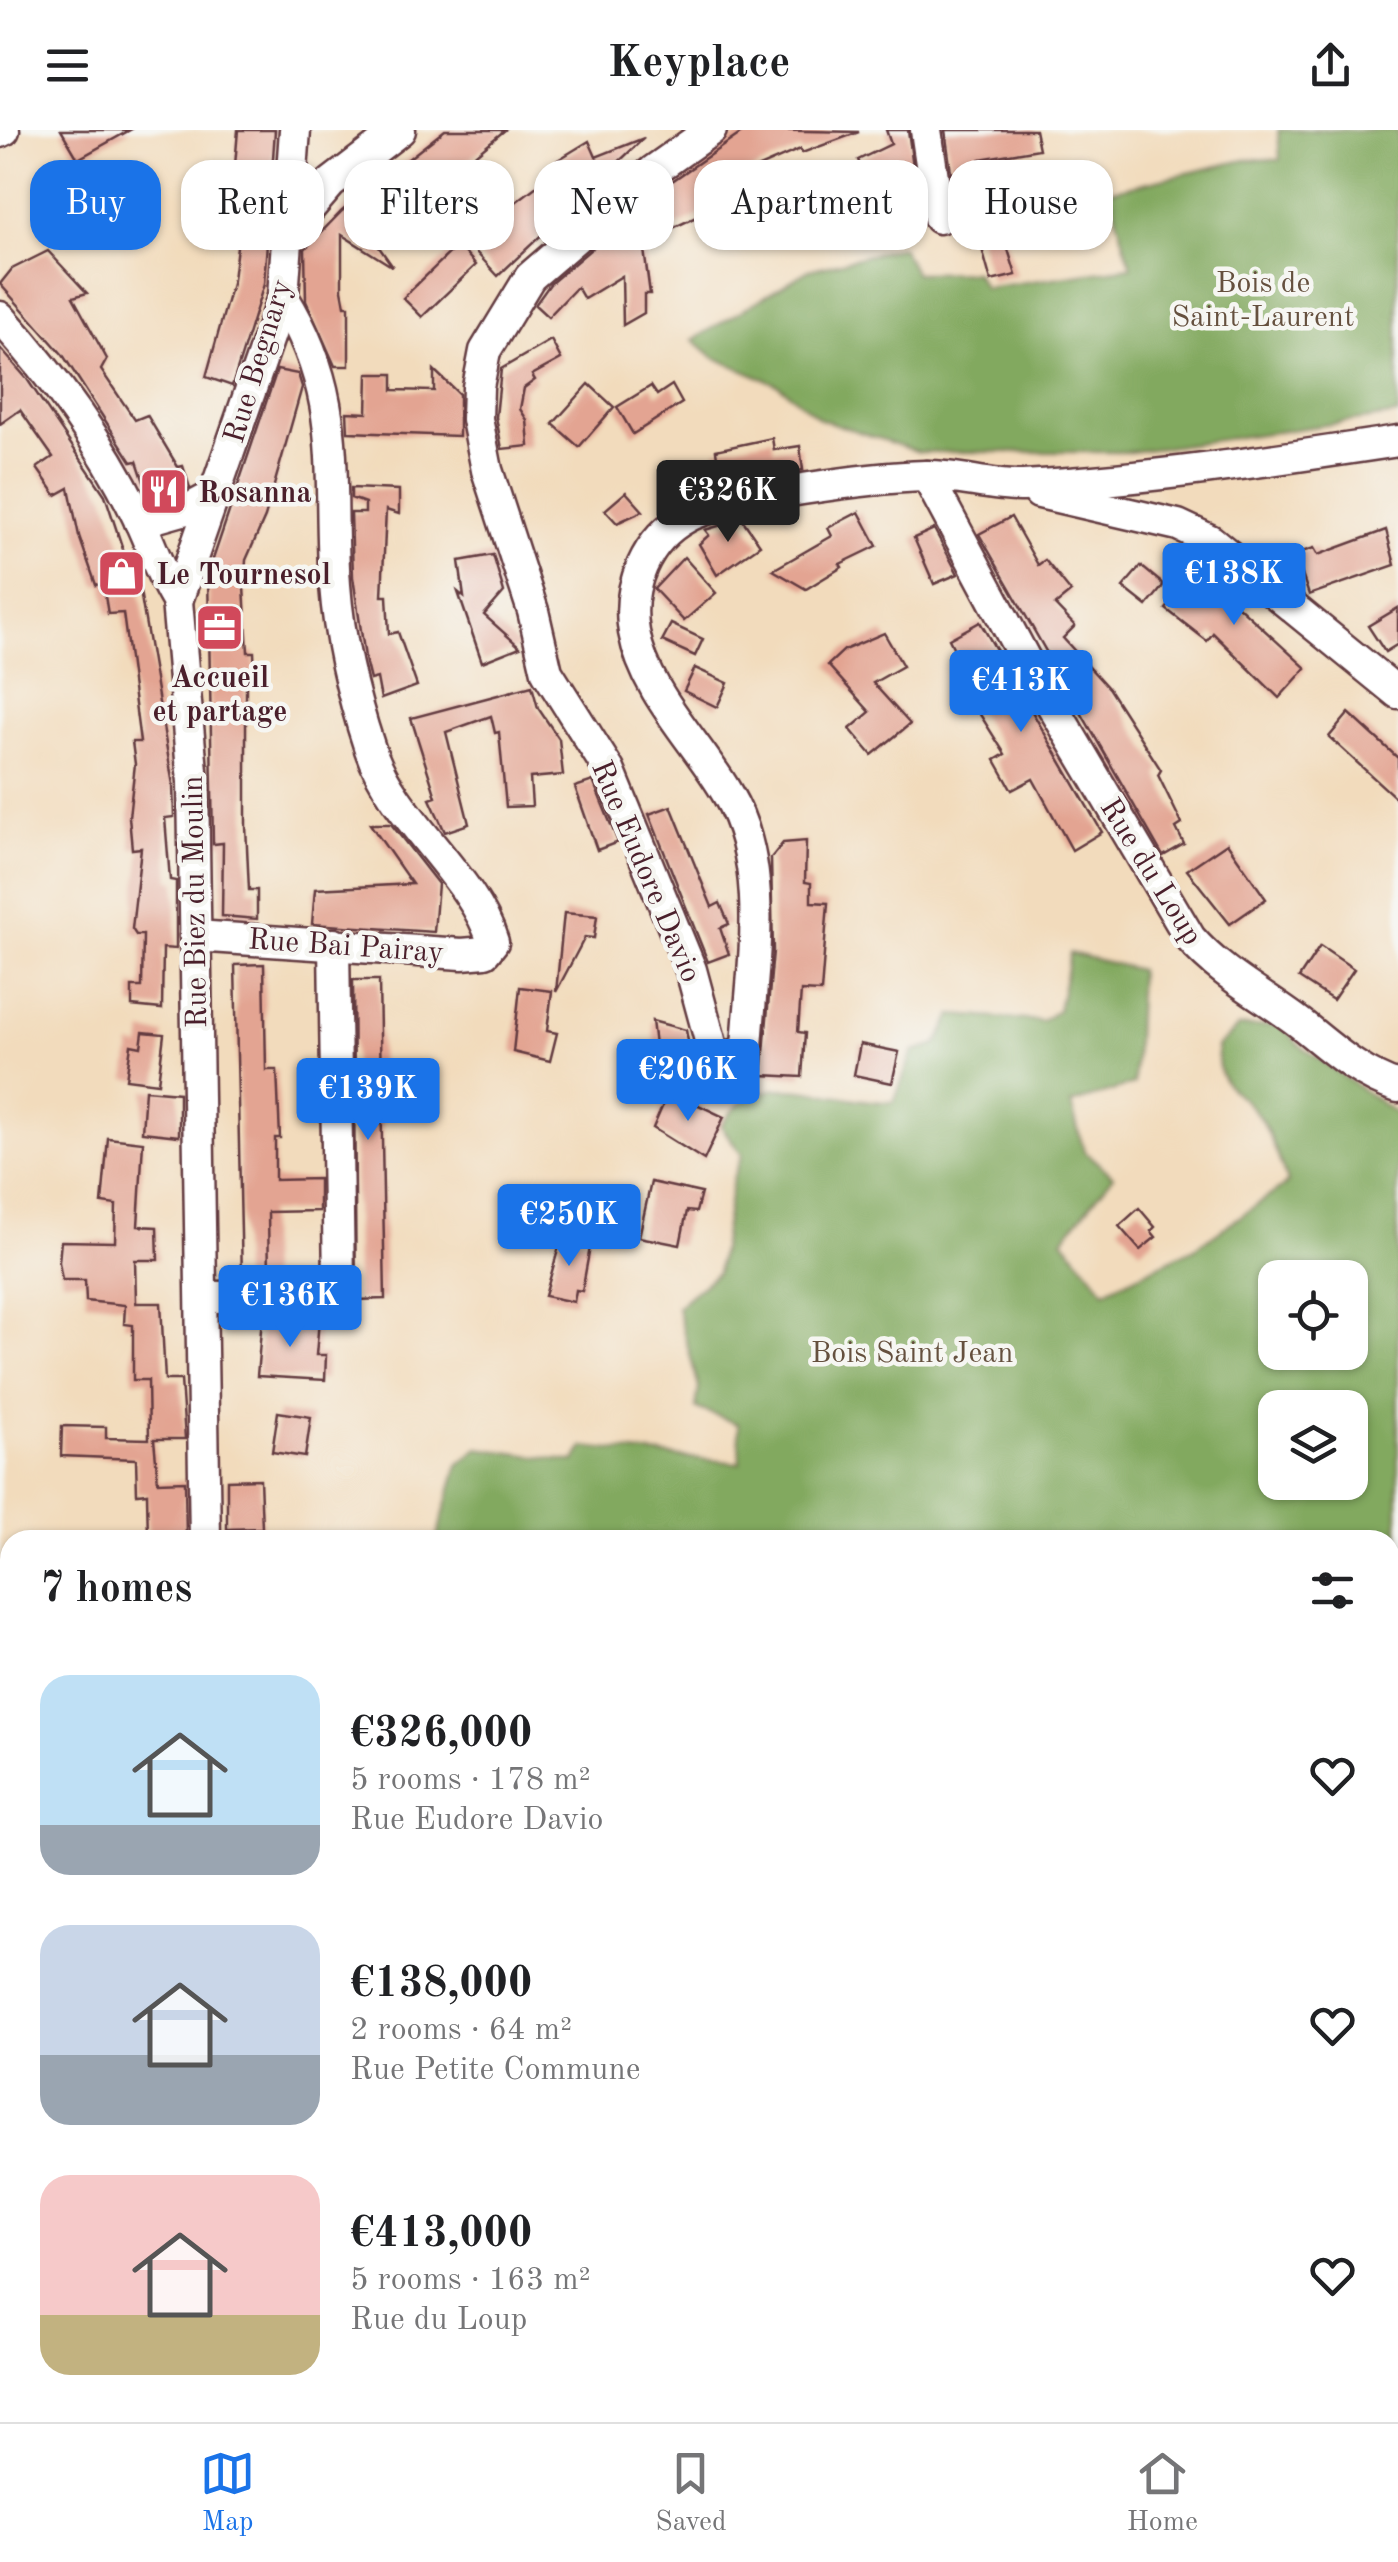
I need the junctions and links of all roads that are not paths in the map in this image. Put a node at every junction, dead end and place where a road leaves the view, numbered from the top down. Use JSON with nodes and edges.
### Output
{"nodes":[{"id":1,"x":295,"y":130,"type":"edge"},
{"id":2,"x":400,"y":130,"type":"edge"},
{"id":3,"x":711,"y":130,"type":"edge"},
{"id":4,"x":926,"y":130,"type":"edge"},
{"id":5,"x":293,"y":160,"type":"edge"},
{"id":6,"x":324,"y":192,"type":"edge"},
{"id":7,"x":939,"y":218,"type":"dead end"},
{"id":8,"x":287,"y":250,"type":"edge"},
{"id":9,"x":283,"y":297,"type":"junction"},
{"id":10,"x":0,"y":316,"type":"edge"},
{"id":11,"x":1398,"y":442,"type":"edge"},
{"id":12,"x":926,"y":476,"type":"junction"},
{"id":13,"x":1017,"y":486,"type":"junction"},
{"id":14,"x":218,"y":494,"type":"junction"},
{"id":15,"x":140,"y":522,"type":"junction"},
{"id":16,"x":177,"y":601,"type":"junction"},
{"id":17,"x":1398,"y":692,"type":"edge"},
{"id":18,"x":195,"y":936,"type":"junction"},
{"id":19,"x":334,"y":944,"type":"junction"},
{"id":20,"x":1398,"y":1087,"type":"edge"},
{"id":21,"x":203,"y":1297,"type":"junction"},
{"id":22,"x":206,"y":1530,"type":"edge"}],
"edges":[{"from":1,"to":5,"type":"street","name":"Rue Begnary"},
{"from":2,"to":6,"type":"street"},
{"from":3,"to":12,"type":"street","name":"Rue Eudore Davio"},
{"from":4,"to":7,"type":"street"},
{"from":8,"to":9,"type":"street","name":"Rue Begnary"},
{"from":9,"to":14,"type":"street","name":"Rue Begnary"},
{"from":9,"to":19,"type":"street","name":"Rue Bai Pairay"},
{"from":10,"to":15,"type":"street","name":"Rue Biez du Moulin"},
{"from":11,"to":13,"type":"street","name":"Rue Eudore Davio"},
{"from":12,"to":13,"type":"street","name":"Rue Eudore Davio"},
{"from":12,"to":20,"type":"street","name":"Rue du Loup"},
{"from":13,"to":17,"type":"street"},
{"from":14,"to":15,"type":"street"},
{"from":14,"to":16,"type":"street","name":"Rue Begnary"},
{"from":15,"to":16,"type":"street","name":"Rue Biez du Moulin"},
{"from":16,"to":18,"type":"street","name":"Rue Biez du Moulin"},
{"from":18,"to":19,"type":"street","name":"Rue Bai Pairay"},
{"from":18,"to":21,"type":"street","name":"Rue Biez du Moulin"},
{"from":19,"to":21,"type":"street"},
{"from":21,"to":22,"type":"street","name":"Rue Biez du Moulin"}]}
